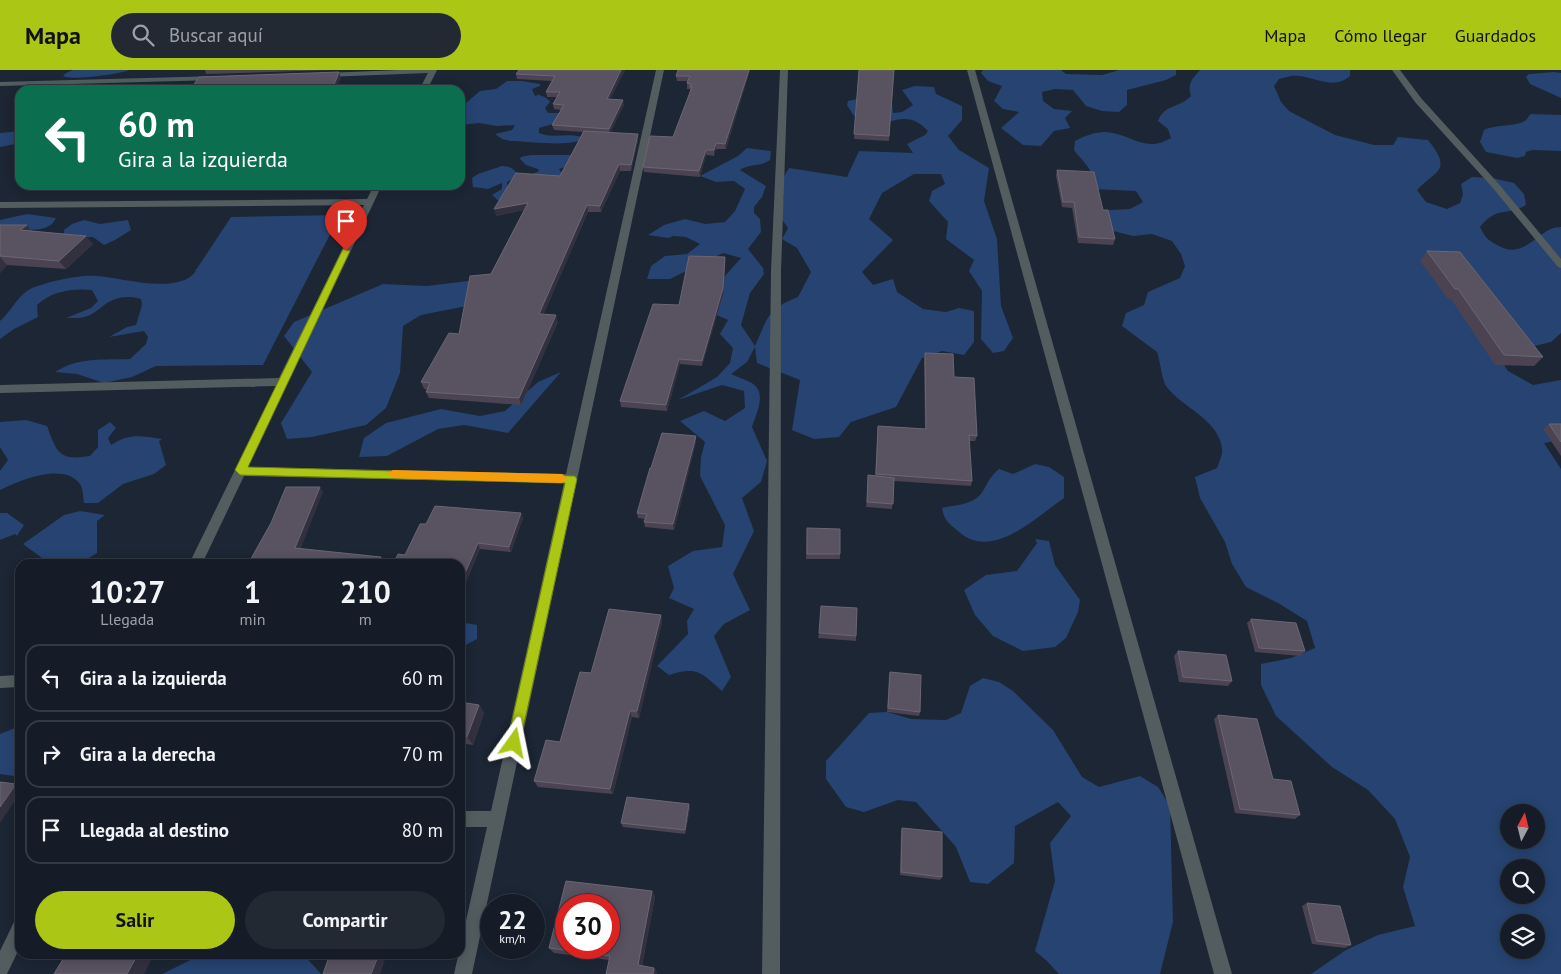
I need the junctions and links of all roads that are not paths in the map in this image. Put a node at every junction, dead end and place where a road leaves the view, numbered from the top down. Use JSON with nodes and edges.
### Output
{"nodes":[{"id":1,"x":660,"y":70,"type":"edge"},
{"id":2,"x":784,"y":70,"type":"edge"},
{"id":3,"x":971,"y":70,"type":"edge"},
{"id":4,"x":1396,"y":70,"type":"edge"},
{"id":5,"x":433,"y":71,"type":"edge"},
{"id":6,"x":314,"y":75,"type":"edge"},
{"id":7,"x":226,"y":77,"type":"edge"},
{"id":8,"x":0,"y":84,"type":"edge"},
{"id":9,"x":426,"y":85,"type":"edge"},
{"id":10,"x":376,"y":190,"type":"edge"},
{"id":11,"x":370,"y":202,"type":"junction"},
{"id":12,"x":0,"y":205,"type":"edge"},
{"id":13,"x":1561,"y":265,"type":"edge"},
{"id":14,"x":283,"y":382,"type":"junction"},
{"id":15,"x":0,"y":389,"type":"edge"},
{"id":16,"x":240,"y":470,"type":"junction"},
{"id":17,"x":571,"y":479,"type":"junction"},
{"id":18,"x":197,"y":559,"type":"edge"},
{"id":19,"x":15,"y":681,"type":"edge"},
{"id":20,"x":0,"y":682,"type":"edge"},
{"id":21,"x":465,"y":819,"type":"edge"},
{"id":22,"x":497,"y":819,"type":"junction"},
{"id":23,"x":15,"y":938,"type":"edge"},
{"id":24,"x":0,"y":970,"type":"edge"},
{"id":25,"x":464,"y":974,"type":"edge"},
{"id":26,"x":771,"y":974,"type":"edge"},
{"id":27,"x":1223,"y":974,"type":"edge"}],
"edges":[{"from":1,"to":17,"type":"street"},
{"from":2,"to":26,"type":"street"},
{"from":3,"to":27,"type":"street"},
{"from":4,"to":13,"type":"street"},
{"from":5,"to":6,"type":"street"},
{"from":5,"to":9,"type":"street"},
{"from":7,"to":8,"type":"street"},
{"from":10,"to":11,"type":"street"},
{"from":11,"to":12,"type":"street"},
{"from":11,"to":14,"type":"street"},
{"from":14,"to":15,"type":"street"},
{"from":14,"to":16,"type":"street"},
{"from":16,"to":17,"type":"street"},
{"from":16,"to":18,"type":"street"},
{"from":17,"to":22,"type":"street"},
{"from":19,"to":20,"type":"street"},
{"from":21,"to":22,"type":"street"},
{"from":22,"to":25,"type":"street"},
{"from":23,"to":24,"type":"street"}]}
